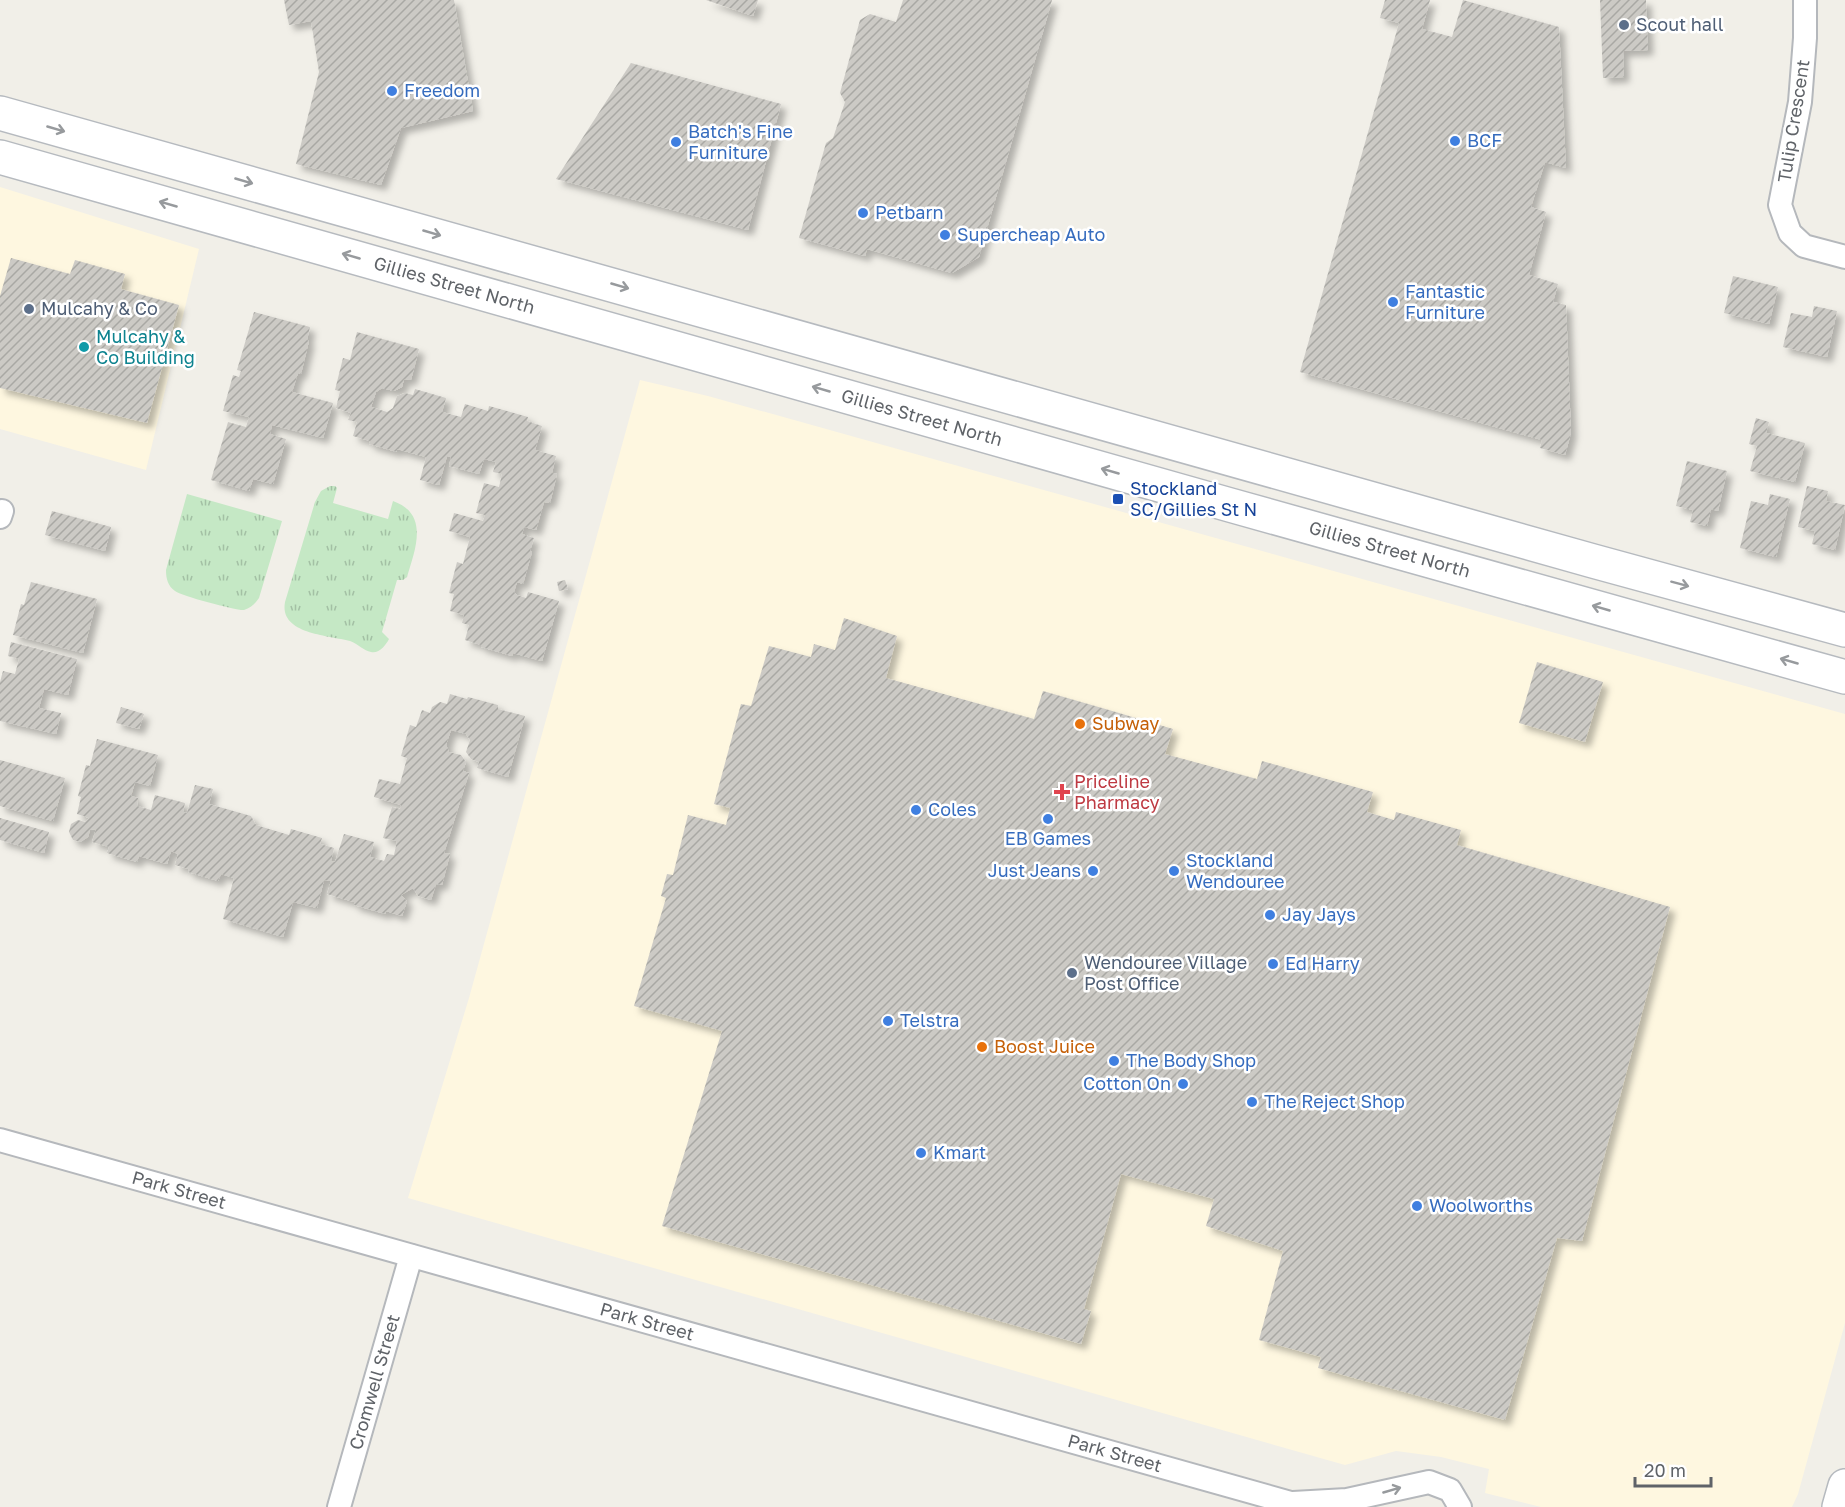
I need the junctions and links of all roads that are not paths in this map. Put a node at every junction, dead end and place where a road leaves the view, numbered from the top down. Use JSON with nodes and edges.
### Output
{"nodes":[{"id":1,"x":1805,"y":0,"type":"edge"},
{"id":2,"x":0,"y":113,"type":"edge"},
{"id":3,"x":0,"y":156,"type":"edge"},
{"id":4,"x":1845,"y":257,"type":"edge"},
{"id":5,"x":694,"y":308,"type":"junction"},
{"id":6,"x":682,"y":350,"type":"junction"},
{"id":7,"x":1522,"y":541,"type":"junction"},
{"id":8,"x":1510,"y":583,"type":"junction"},
{"id":9,"x":1845,"y":630,"type":"edge"},
{"id":10,"x":1845,"y":677,"type":"edge"},
{"id":11,"x":0,"y":1140,"type":"edge"},
{"id":12,"x":411,"y":1256,"type":"junction"},
{"id":13,"x":1845,"y":1486,"type":"edge"},
{"id":14,"x":1299,"y":1505,"type":"edge"},
{"id":15,"x":339,"y":1507,"type":"edge"},
{"id":16,"x":1460,"y":1507,"type":"edge"},
{"id":17,"x":1839,"y":1507,"type":"edge"}],
"edges":[{"from":1,"to":4,"type":"street","name":"Tulip Crescent"},
{"from":2,"to":5,"type":"main road","one_way":true},
{"from":6,"to":3,"type":"main road","name":"Gillies Street North","one_way":true},
{"from":5,"to":6,"type":"main road"},
{"from":5,"to":7,"type":"main road"},
{"from":8,"to":6,"type":"main road","name":"Gillies Street North","one_way":true},
{"from":7,"to":8,"type":"main road"},
{"from":7,"to":9,"type":"main road","one_way":true},
{"from":10,"to":8,"type":"main road","name":"Gillies Street North","one_way":true},
{"from":11,"to":12,"type":"street","name":"Park Street"},
{"from":12,"to":14,"type":"street","name":"Park Street"},
{"from":12,"to":15,"type":"street","name":"Cromwell Street"},
{"from":13,"to":17,"type":"main road"},
{"from":14,"to":16,"type":"street","name":"Park Street","one_way":true}]}
